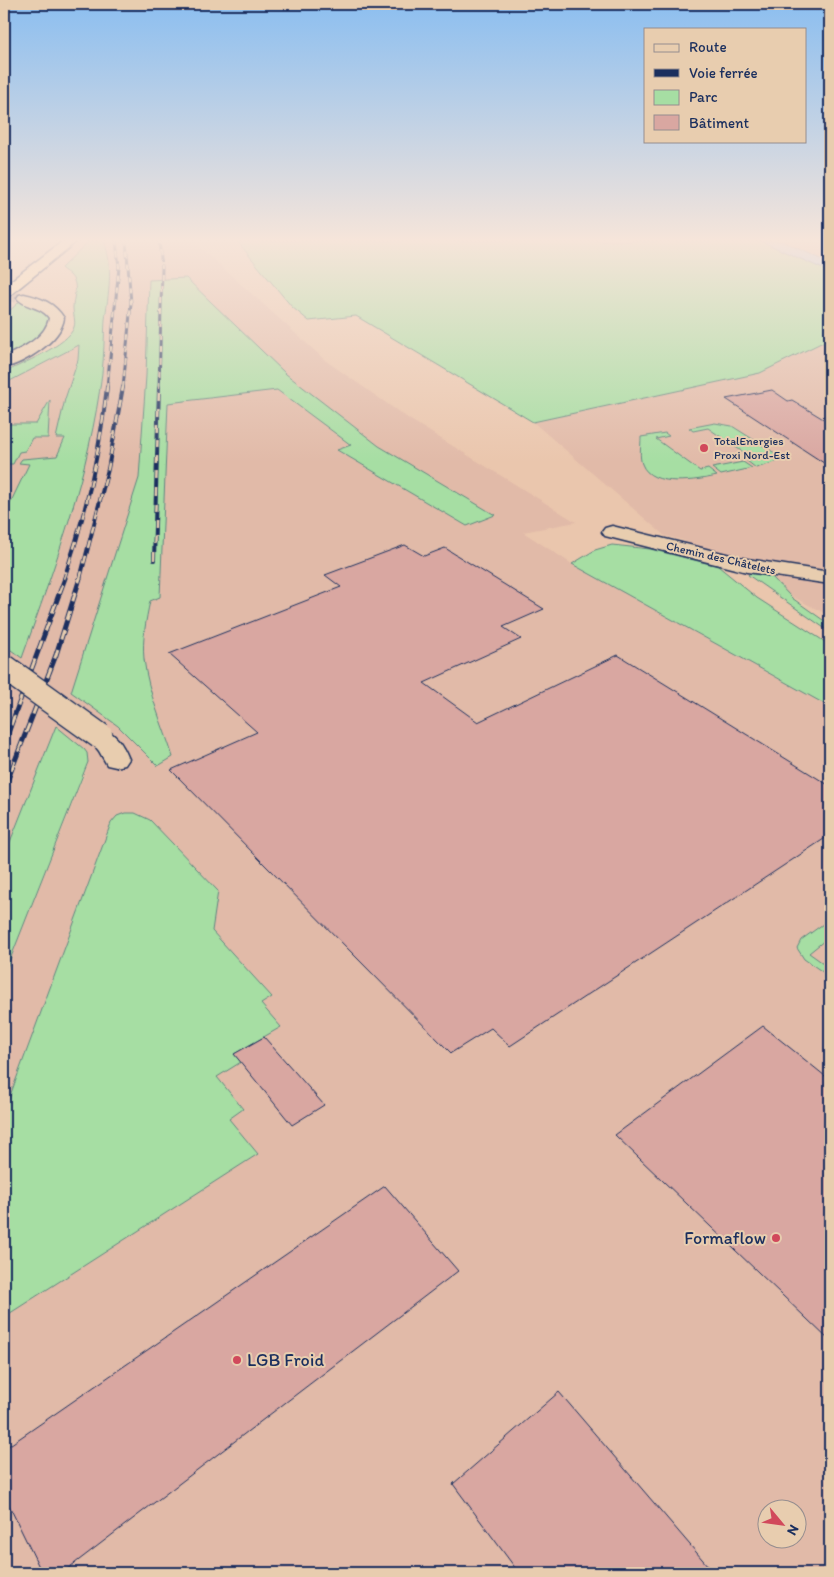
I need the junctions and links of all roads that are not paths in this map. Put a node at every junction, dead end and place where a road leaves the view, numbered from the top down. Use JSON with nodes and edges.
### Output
{"nodes":[{"id":1,"x":55,"y":315,"type":"edge"},
{"id":2,"x":4,"y":363,"type":"edge"},
{"id":3,"x":612,"y":532,"type":"dead end"},
{"id":4,"x":830,"y":578,"type":"edge"},
{"id":5,"x":4,"y":667,"type":"edge"},
{"id":6,"x":116,"y":759,"type":"dead end"}],
"edges":[{"from":1,"to":2,"type":"street"},
{"from":3,"to":4,"type":"street","name":"Chemin des Châtelets"},
{"from":5,"to":6,"type":"street","bridge":true}]}
